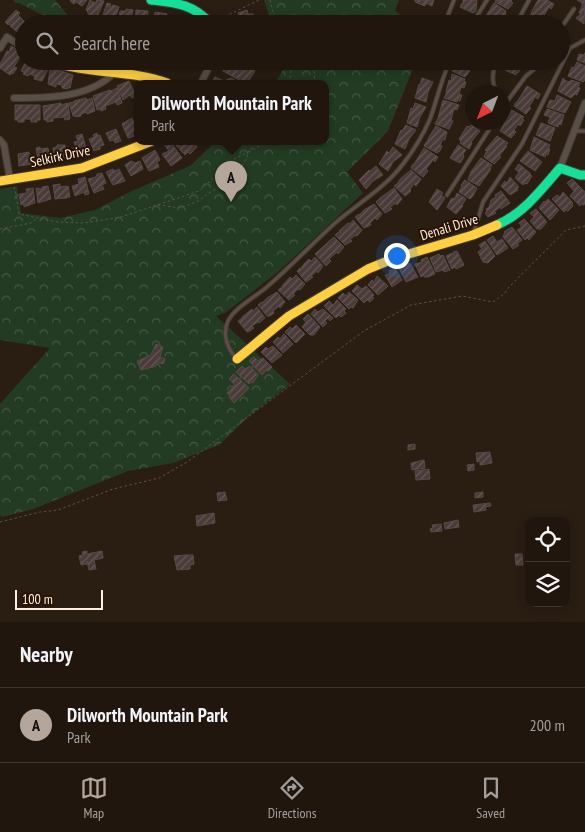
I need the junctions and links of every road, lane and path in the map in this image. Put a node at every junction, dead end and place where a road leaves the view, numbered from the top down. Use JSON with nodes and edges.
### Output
{"nodes":[{"id":1,"x":151,"y":0,"type":"edge"},
{"id":2,"x":259,"y":0,"type":"edge"},
{"id":3,"x":270,"y":0,"type":"edge"},
{"id":4,"x":454,"y":0,"type":"edge"},
{"id":5,"x":487,"y":0,"type":"edge"},
{"id":6,"x":529,"y":0,"type":"edge"},
{"id":7,"x":574,"y":9,"type":"dead end"},
{"id":8,"x":204,"y":15,"type":"edge"},
{"id":9,"x":229,"y":15,"type":"edge"},
{"id":10,"x":274,"y":15,"type":"edge"},
{"id":11,"x":448,"y":15,"type":"edge"},
{"id":12,"x":478,"y":15,"type":"edge"},
{"id":13,"x":521,"y":15,"type":"edge"},
{"id":14,"x":570,"y":15,"type":"edge"},
{"id":15,"x":585,"y":40,"type":"edge"},
{"id":16,"x":15,"y":42,"type":"edge"},
{"id":17,"x":0,"y":48,"type":"edge"},
{"id":18,"x":570,"y":49,"type":"edge"},
{"id":19,"x":90,"y":70,"type":"edge"},
{"id":20,"x":447,"y":70,"type":"edge"},
{"id":21,"x":493,"y":70,"type":"edge"},
{"id":22,"x":533,"y":70,"type":"edge"},
{"id":23,"x":559,"y":70,"type":"edge"},
{"id":24,"x":114,"y":73,"type":"junction"},
{"id":25,"x":157,"y":80,"type":"edge"},
{"id":26,"x":494,"y":85,"type":"edge"},
{"id":27,"x":510,"y":96,"type":"edge"},
{"id":28,"x":14,"y":98,"type":"dead end"},
{"id":29,"x":585,"y":103,"type":"edge"},
{"id":30,"x":489,"y":130,"type":"edge"},
{"id":31,"x":574,"y":131,"type":"junction"},
{"id":32,"x":585,"y":131,"type":"edge"},
{"id":33,"x":0,"y":140,"type":"edge"},
{"id":34,"x":142,"y":145,"type":"edge"},
{"id":35,"x":254,"y":145,"type":"edge"},
{"id":36,"x":261,"y":145,"type":"edge"},
{"id":37,"x":250,"y":151,"type":"junction"},
{"id":38,"x":560,"y":168,"type":"junction"},
{"id":39,"x":585,"y":175,"type":"edge"},
{"id":40,"x":10,"y":180,"type":"junction"},
{"id":41,"x":0,"y":181,"type":"edge"},
{"id":42,"x":447,"y":195,"type":"dead end"},
{"id":43,"x":157,"y":205,"type":"junction"},
{"id":44,"x":36,"y":218,"type":"junction"},
{"id":45,"x":585,"y":226,"type":"edge"},
{"id":46,"x":0,"y":229,"type":"edge"},
{"id":47,"x":473,"y":235,"type":"junction"},
{"id":48,"x":237,"y":359,"type":"joint"},
{"id":49,"x":0,"y":522,"type":"edge"}],
"edges":[{"from":1,"to":8,"type":"street"},
{"from":2,"to":9,"type":"path"},
{"from":3,"to":10,"type":"path"},
{"from":4,"to":11,"type":"lane"},
{"from":5,"to":12,"type":"lane"},
{"from":6,"to":13,"type":"lane"},
{"from":7,"to":14,"type":"lane"},
{"from":15,"to":18,"type":"lane"},
{"from":16,"to":17,"type":"street"},
{"from":19,"to":24,"type":"street"},
{"from":20,"to":48,"type":"lane"},
{"from":21,"to":26,"type":"lane"},
{"from":22,"to":27,"type":"lane"},
{"from":23,"to":47,"type":"lane"},
{"from":24,"to":25,"type":"street"},
{"from":24,"to":28,"type":"street"},
{"from":29,"to":31,"type":"street"},
{"from":30,"to":42,"type":"lane"},
{"from":31,"to":32,"type":"lane"},
{"from":31,"to":38,"type":"street"},
{"from":33,"to":40,"type":"street"},
{"from":34,"to":40,"type":"street","name":"Selkirk Drive"},
{"from":35,"to":37,"type":"path"},
{"from":36,"to":37,"type":"path"},
{"from":37,"to":43,"type":"path"},
{"from":37,"to":43,"type":"path"},
{"from":38,"to":39,"type":"street"},
{"from":38,"to":47,"type":"street","name":"Denali Drive"},
{"from":40,"to":41,"type":"street","name":"Selkirk Drive"},
{"from":40,"to":44,"type":"path"},
{"from":43,"to":44,"type":"path"},
{"from":44,"to":46,"type":"path"},
{"from":45,"to":49,"type":"path"},
{"from":47,"to":48,"type":"street","name":"Denali Drive"}]}
